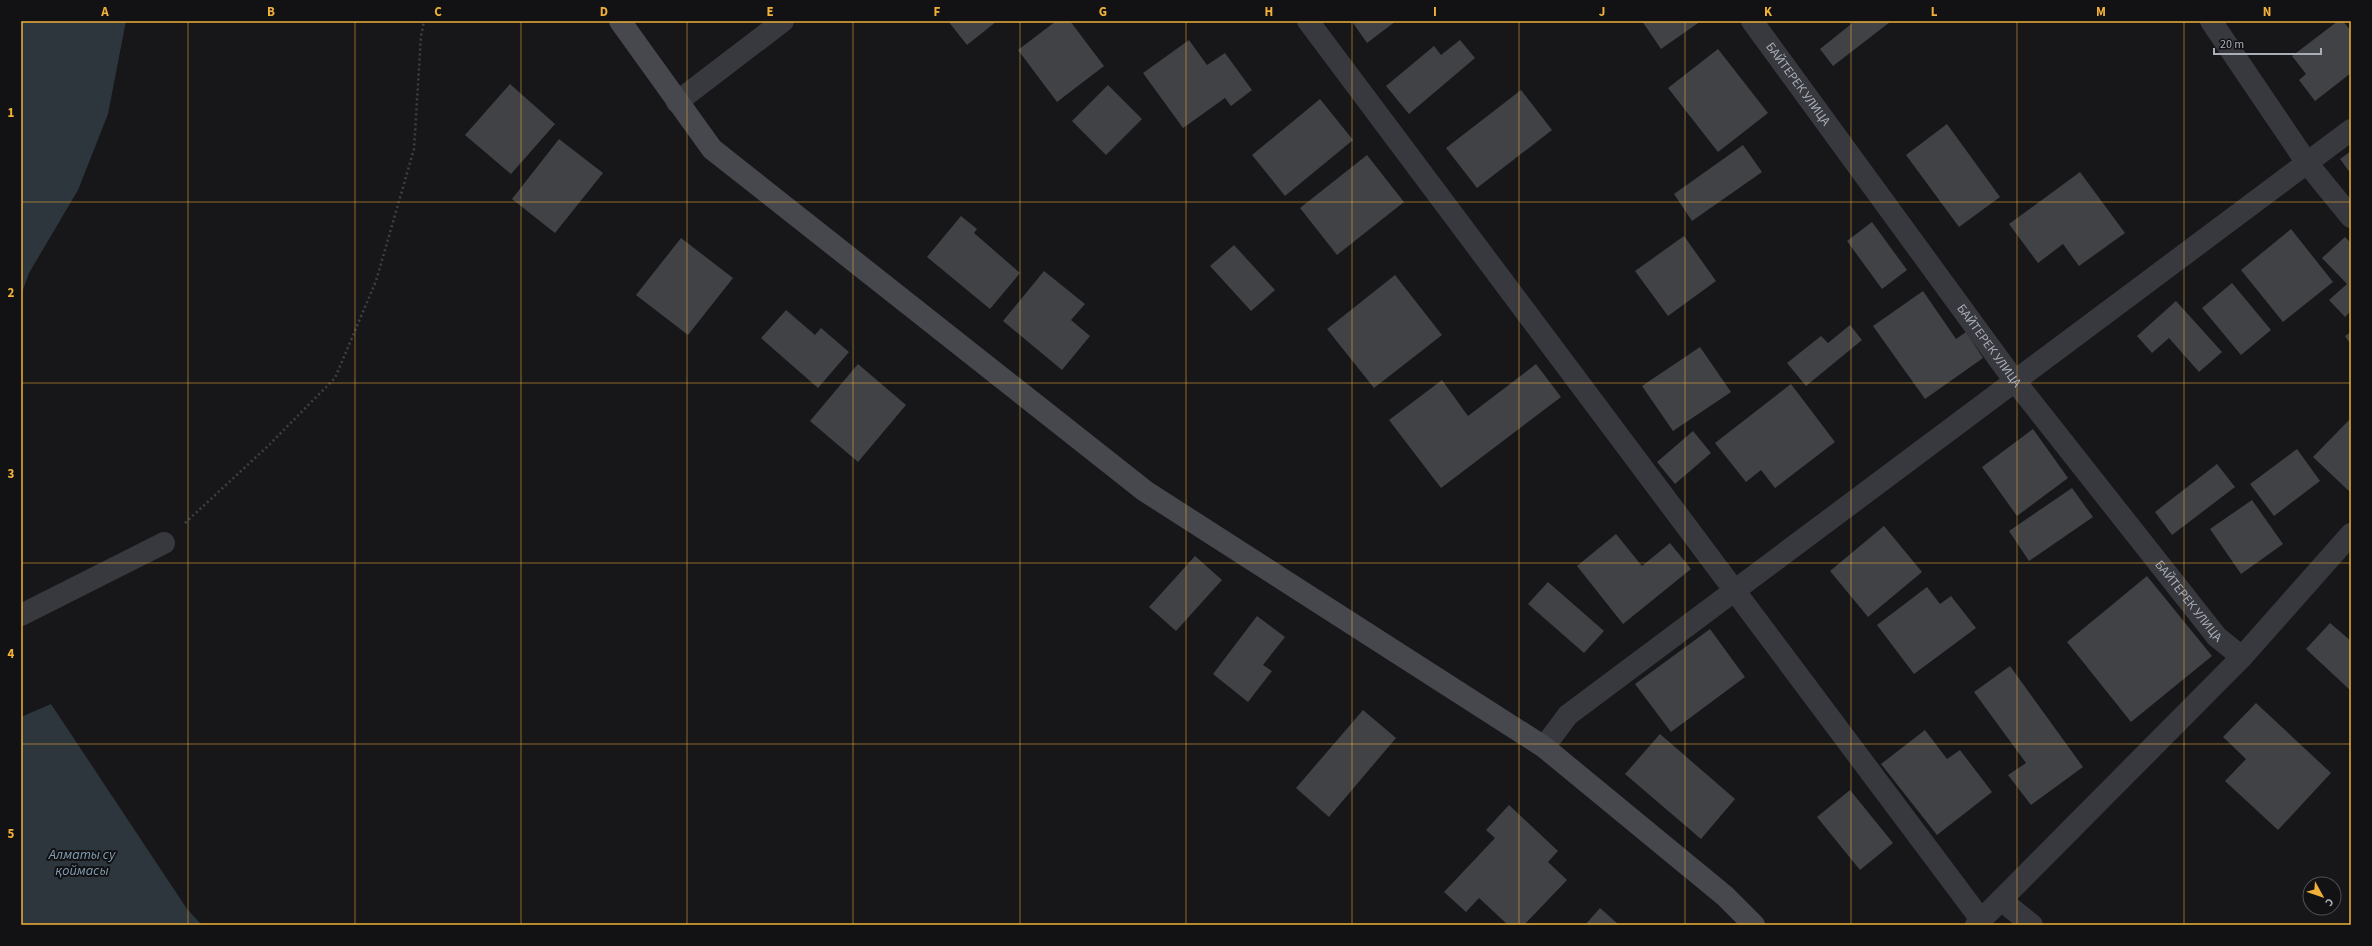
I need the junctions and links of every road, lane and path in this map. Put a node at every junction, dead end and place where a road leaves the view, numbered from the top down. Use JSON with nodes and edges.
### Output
{"nodes":[{"id":1,"x":424,"y":21,"type":"edge"},
{"id":2,"x":620,"y":21,"type":"edge"},
{"id":3,"x":783,"y":21,"type":"edge"},
{"id":4,"x":1308,"y":21,"type":"edge"},
{"id":5,"x":1752,"y":21,"type":"edge"},
{"id":6,"x":2211,"y":21,"type":"edge"},
{"id":7,"x":677,"y":102,"type":"junction"},
{"id":8,"x":2351,"y":130,"type":"edge"},
{"id":9,"x":2307,"y":163,"type":"junction"},
{"id":10,"x":2351,"y":217,"type":"edge"},
{"id":11,"x":2014,"y":380,"type":"junction"},
{"id":12,"x":2351,"y":534,"type":"edge"},
{"id":13,"x":164,"y":543,"type":"joint"},
{"id":14,"x":1734,"y":591,"type":"junction"},
{"id":15,"x":21,"y":615,"type":"edge"},
{"id":16,"x":2242,"y":657,"type":"junction"},
{"id":17,"x":1544,"y":747,"type":"junction"},
{"id":18,"x":2001,"y":900,"type":"junction"},
{"id":19,"x":1979,"y":923,"type":"edge"},
{"id":20,"x":1754,"y":925,"type":"edge"},
{"id":21,"x":2032,"y":925,"type":"edge"}],
"edges":[{"from":1,"to":13,"type":"path"},
{"from":2,"to":7,"type":"street"},
{"from":3,"to":7,"type":"street"},
{"from":4,"to":14,"type":"street"},
{"from":5,"to":11,"type":"street","name":"БАЙТЕРЕК УЛИЦА"},
{"from":6,"to":9,"type":"street"},
{"from":7,"to":17,"type":"street"},
{"from":8,"to":9,"type":"street"},
{"from":9,"to":10,"type":"street"},
{"from":9,"to":11,"type":"street"},
{"from":11,"to":14,"type":"street"},
{"from":11,"to":16,"type":"street","name":"БАЙТЕРЕК УЛИЦА"},
{"from":12,"to":16,"type":"street"},
{"from":13,"to":15,"type":"street"},
{"from":14,"to":17,"type":"street"},
{"from":14,"to":19,"type":"street"},
{"from":16,"to":18,"type":"street"},
{"from":17,"to":20,"type":"street"},
{"from":18,"to":19,"type":"street"},
{"from":18,"to":21,"type":"street"}]}
